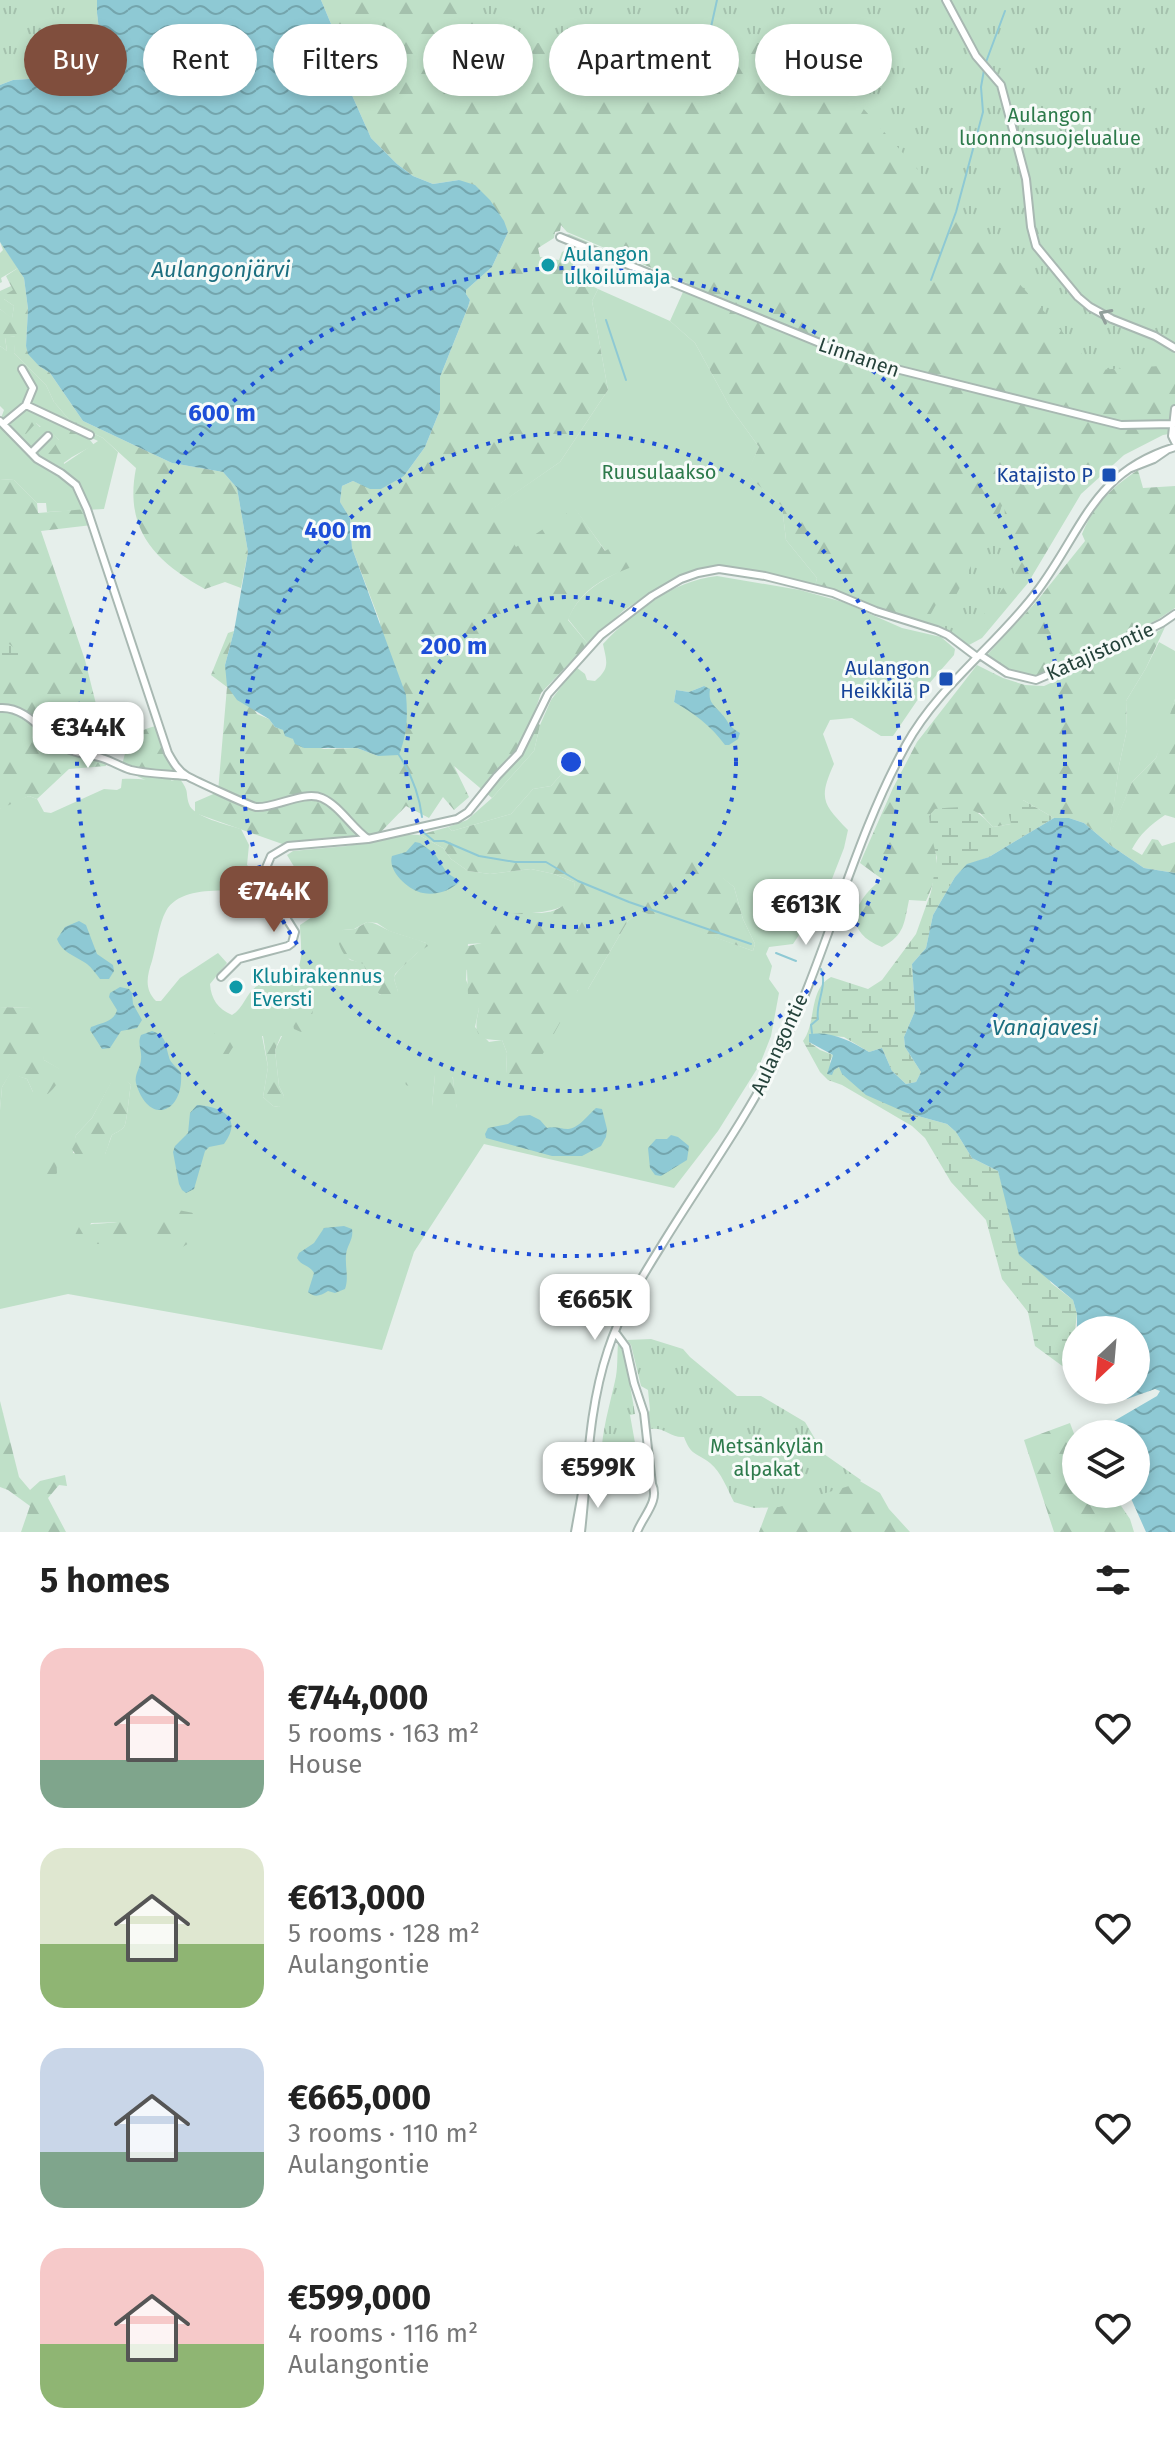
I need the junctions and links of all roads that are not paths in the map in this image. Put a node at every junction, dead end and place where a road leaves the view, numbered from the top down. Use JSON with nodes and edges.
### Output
{"nodes":[{"id":1,"x":946,"y":0,"type":"edge"},
{"id":2,"x":560,"y":237,"type":"dead end"},
{"id":3,"x":1175,"y":348,"type":"edge"},
{"id":4,"x":22,"y":369,"type":"dead end"},
{"id":5,"x":26,"y":405,"type":"junction"},
{"id":6,"x":1175,"y":409,"type":"edge"},
{"id":7,"x":1,"y":422,"type":"edge"},
{"id":8,"x":1174,"y":428,"type":"edge"},
{"id":9,"x":90,"y":435,"type":"dead end"},
{"id":10,"x":48,"y":436,"type":"dead end"},
{"id":11,"x":1173,"y":446,"type":"edge"},
{"id":12,"x":31,"y":453,"type":"junction"},
{"id":13,"x":1175,"y":614,"type":"edge"},
{"id":14,"x":979,"y":656,"type":"junction"},
{"id":15,"x":0,"y":708,"type":"edge"},
{"id":16,"x":188,"y":776,"type":"junction"},
{"id":17,"x":368,"y":839,"type":"junction"},
{"id":18,"x":221,"y":977,"type":"dead end"},
{"id":19,"x":615,"y":1332,"type":"junction"},
{"id":20,"x":578,"y":1532,"type":"edge"},
{"id":21,"x":637,"y":1532,"type":"edge"}],
"edges":[{"from":3,"to":1,"type":"street","one_way":true},
{"from":2,"to":8,"type":"street","name":"Linnanen"},
{"from":4,"to":5,"type":"street"},
{"from":5,"to":7,"type":"street"},
{"from":5,"to":9,"type":"street"},
{"from":6,"to":8,"type":"street"},
{"from":7,"to":12,"type":"street"},
{"from":8,"to":11,"type":"street"},
{"from":10,"to":12,"type":"street"},
{"from":11,"to":14,"type":"street","name":"Aulangontie"},
{"from":12,"to":16,"type":"street"},
{"from":13,"to":14,"type":"street","name":"Katajistontie"},
{"from":14,"to":17,"type":"street","name":"Katajistontie"},
{"from":14,"to":19,"type":"street","name":"Aulangontie"},
{"from":15,"to":16,"type":"street"},
{"from":16,"to":17,"type":"street"},
{"from":17,"to":18,"type":"street","name":"Katajistontie"},
{"from":19,"to":20,"type":"street","name":"Aulangontie"},
{"from":19,"to":21,"type":"street"}]}
